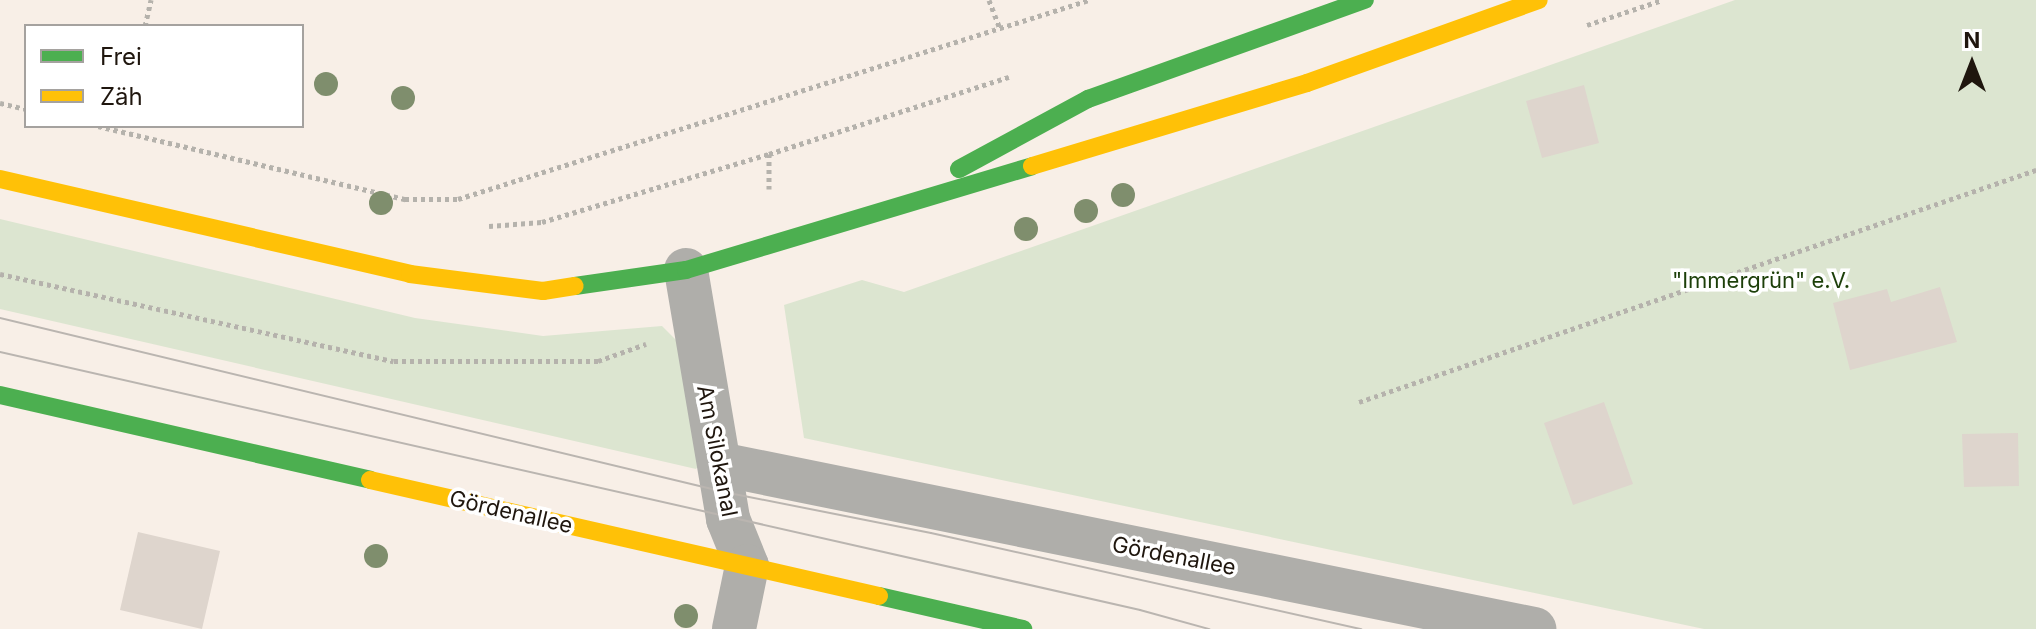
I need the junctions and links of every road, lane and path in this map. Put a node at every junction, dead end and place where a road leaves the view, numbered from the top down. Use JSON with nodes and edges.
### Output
{"nodes":[{"id":1,"x":151,"y":0,"type":"edge"},
{"id":2,"x":989,"y":0,"type":"edge"},
{"id":3,"x":1089,"y":0,"type":"edge"},
{"id":4,"x":1365,"y":0,"type":"edge"},
{"id":5,"x":1539,"y":0,"type":"edge"},
{"id":6,"x":145,"y":24,"type":"edge"},
{"id":7,"x":1000,"y":28,"type":"junction"},
{"id":8,"x":1022,"y":72,"type":"dead end"},
{"id":9,"x":0,"y":103,"type":"edge"},
{"id":10,"x":24,"y":109,"type":"edge"},
{"id":11,"x":120,"y":128,"type":"edge"},
{"id":12,"x":2036,"y":170,"type":"edge"},
{"id":13,"x":0,"y":179,"type":"edge"},
{"id":14,"x":876,"y":214,"type":"junction"},
{"id":15,"x":542,"y":222,"type":"dead end"},
{"id":16,"x":686,"y":270,"type":"junction"},
{"id":17,"x":0,"y":274,"type":"edge"},
{"id":18,"x":694,"y":327,"type":"junction"},
{"id":19,"x":0,"y":395,"type":"edge"},
{"id":20,"x":1359,"y":402,"type":"dead end"},
{"id":21,"x":720,"y":464,"type":"junction"},
{"id":22,"x":747,"y":566,"type":"junction"},
{"id":23,"x":734,"y":629,"type":"edge"},
{"id":24,"x":1023,"y":629,"type":"edge"},
{"id":25,"x":1534,"y":629,"type":"edge"}],
"edges":[{"from":1,"to":6,"type":"path"},
{"from":2,"to":7,"type":"path"},
{"from":3,"to":7,"type":"path"},
{"from":4,"to":14,"type":"street"},
{"from":5,"to":14,"type":"street"},
{"from":7,"to":11,"type":"path"},
{"from":8,"to":15,"type":"path"},
{"from":9,"to":10,"type":"path"},
{"from":12,"to":20,"type":"path"},
{"from":13,"to":16,"type":"street"},
{"from":14,"to":16,"type":"street"},
{"from":16,"to":18,"type":"street","name":"Am Silokanal"},
{"from":17,"to":18,"type":"path"},
{"from":18,"to":21,"type":"street","name":"Am Silokanal"},
{"from":19,"to":22,"type":"street","name":"Gördenallee"},
{"from":21,"to":22,"type":"street","name":"Am Silokanal"},
{"from":21,"to":25,"type":"street","name":"Gördenallee"},
{"from":22,"to":23,"type":"street"},
{"from":22,"to":24,"type":"street","name":"Gördenallee"}]}
